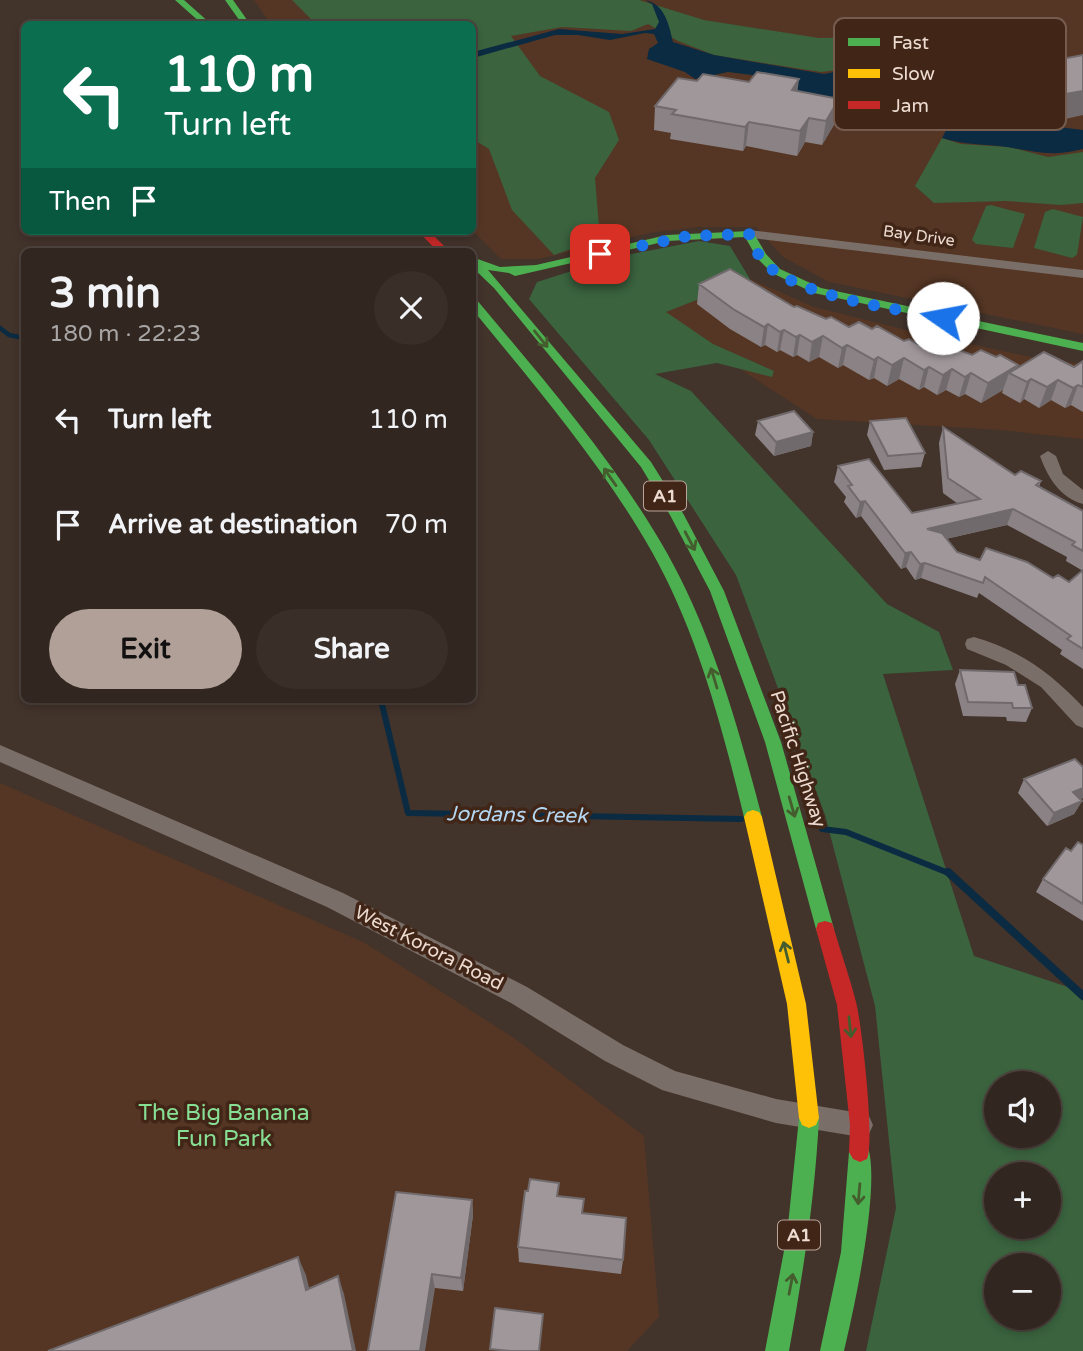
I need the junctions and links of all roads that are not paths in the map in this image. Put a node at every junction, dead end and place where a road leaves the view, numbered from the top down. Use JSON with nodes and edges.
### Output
{"nodes":[{"id":1,"x":178,"y":0,"type":"edge"},
{"id":2,"x":204,"y":0,"type":"edge"},
{"id":3,"x":229,"y":0,"type":"edge"},
{"id":4,"x":203,"y":21,"type":"edge"},
{"id":5,"x":220,"y":21,"type":"edge"},
{"id":6,"x":244,"y":21,"type":"edge"},
{"id":7,"x":749,"y":234,"type":"junction"},
{"id":8,"x":412,"y":235,"type":"edge"},
{"id":9,"x":427,"y":235,"type":"edge"},
{"id":10,"x":446,"y":235,"type":"edge"},
{"id":11,"x":424,"y":248,"type":"edge"},
{"id":12,"x":440,"y":248,"type":"edge"},
{"id":13,"x":460,"y":248,"type":"edge"},
{"id":14,"x":476,"y":261,"type":"edge"},
{"id":15,"x":476,"y":263,"type":"edge"},
{"id":16,"x":560,"y":265,"type":"junction"},
{"id":17,"x":539,"y":268,"type":"junction"},
{"id":18,"x":1083,"y":274,"type":"edge"},
{"id":19,"x":476,"y":279,"type":"edge"},
{"id":20,"x":522,"y":279,"type":"junction"},
{"id":21,"x":493,"y":283,"type":"junction"},
{"id":22,"x":512,"y":303,"type":"junction"},
{"id":23,"x":476,"y":306,"type":"edge"},
{"id":24,"x":507,"y":342,"type":"junction"},
{"id":25,"x":1083,"y":347,"type":"edge"},
{"id":26,"x":1048,"y":456,"type":"dead end"},
{"id":27,"x":1083,"y":499,"type":"edge"},
{"id":28,"x":974,"y":644,"type":"dead end"},
{"id":29,"x":1083,"y":720,"type":"edge"},
{"id":30,"x":0,"y":752,"type":"edge"},
{"id":31,"x":809,"y":1116,"type":"junction"},
{"id":32,"x":860,"y":1125,"type":"junction"},
{"id":33,"x":777,"y":1351,"type":"edge"},
{"id":34,"x":832,"y":1351,"type":"edge"}],
"edges":[{"from":1,"to":4,"type":"main road"},
{"from":2,"to":5,"type":"main road"},
{"from":3,"to":6,"type":"main road"},
{"from":7,"to":16,"type":"main road"},
{"from":7,"to":18,"type":"street","name":"Bay Drive"},
{"from":7,"to":25,"type":"main road"},
{"from":8,"to":11,"type":"main road"},
{"from":9,"to":12,"type":"main road"},
{"from":10,"to":13,"type":"main road"},
{"from":14,"to":17,"type":"main road"},
{"from":15,"to":21,"type":"main road","name":"Pacific Highway","number":"A1"},
{"from":16,"to":17,"type":"main road"},
{"from":16,"to":20,"type":"main road"},
{"from":17,"to":21,"type":"main road"},
{"from":19,"to":21,"type":"main road"},
{"from":20,"to":21,"type":"main road"},
{"from":20,"to":22,"type":"main road"},
{"from":21,"to":22,"type":"main road","name":"Pacific Highway","number":"A1"},
{"from":21,"to":24,"type":"main road"},
{"from":22,"to":32,"type":"main road","name":"Pacific Highway","number":"A1","one_way":true},
{"from":23,"to":24,"type":"main road","number":"A1"},
{"from":31,"to":24,"type":"main road","number":"A1","one_way":true},
{"from":26,"to":27,"type":"street"},
{"from":28,"to":29,"type":"street"},
{"from":30,"to":31,"type":"street","name":"West Korora Road"},
{"from":31,"to":32,"type":"street","name":"West Korora Road"},
{"from":33,"to":31,"type":"main road","number":"A1","one_way":true},
{"from":32,"to":34,"type":"main road","name":"Pacific Highway","number":"A1","one_way":true}]}
